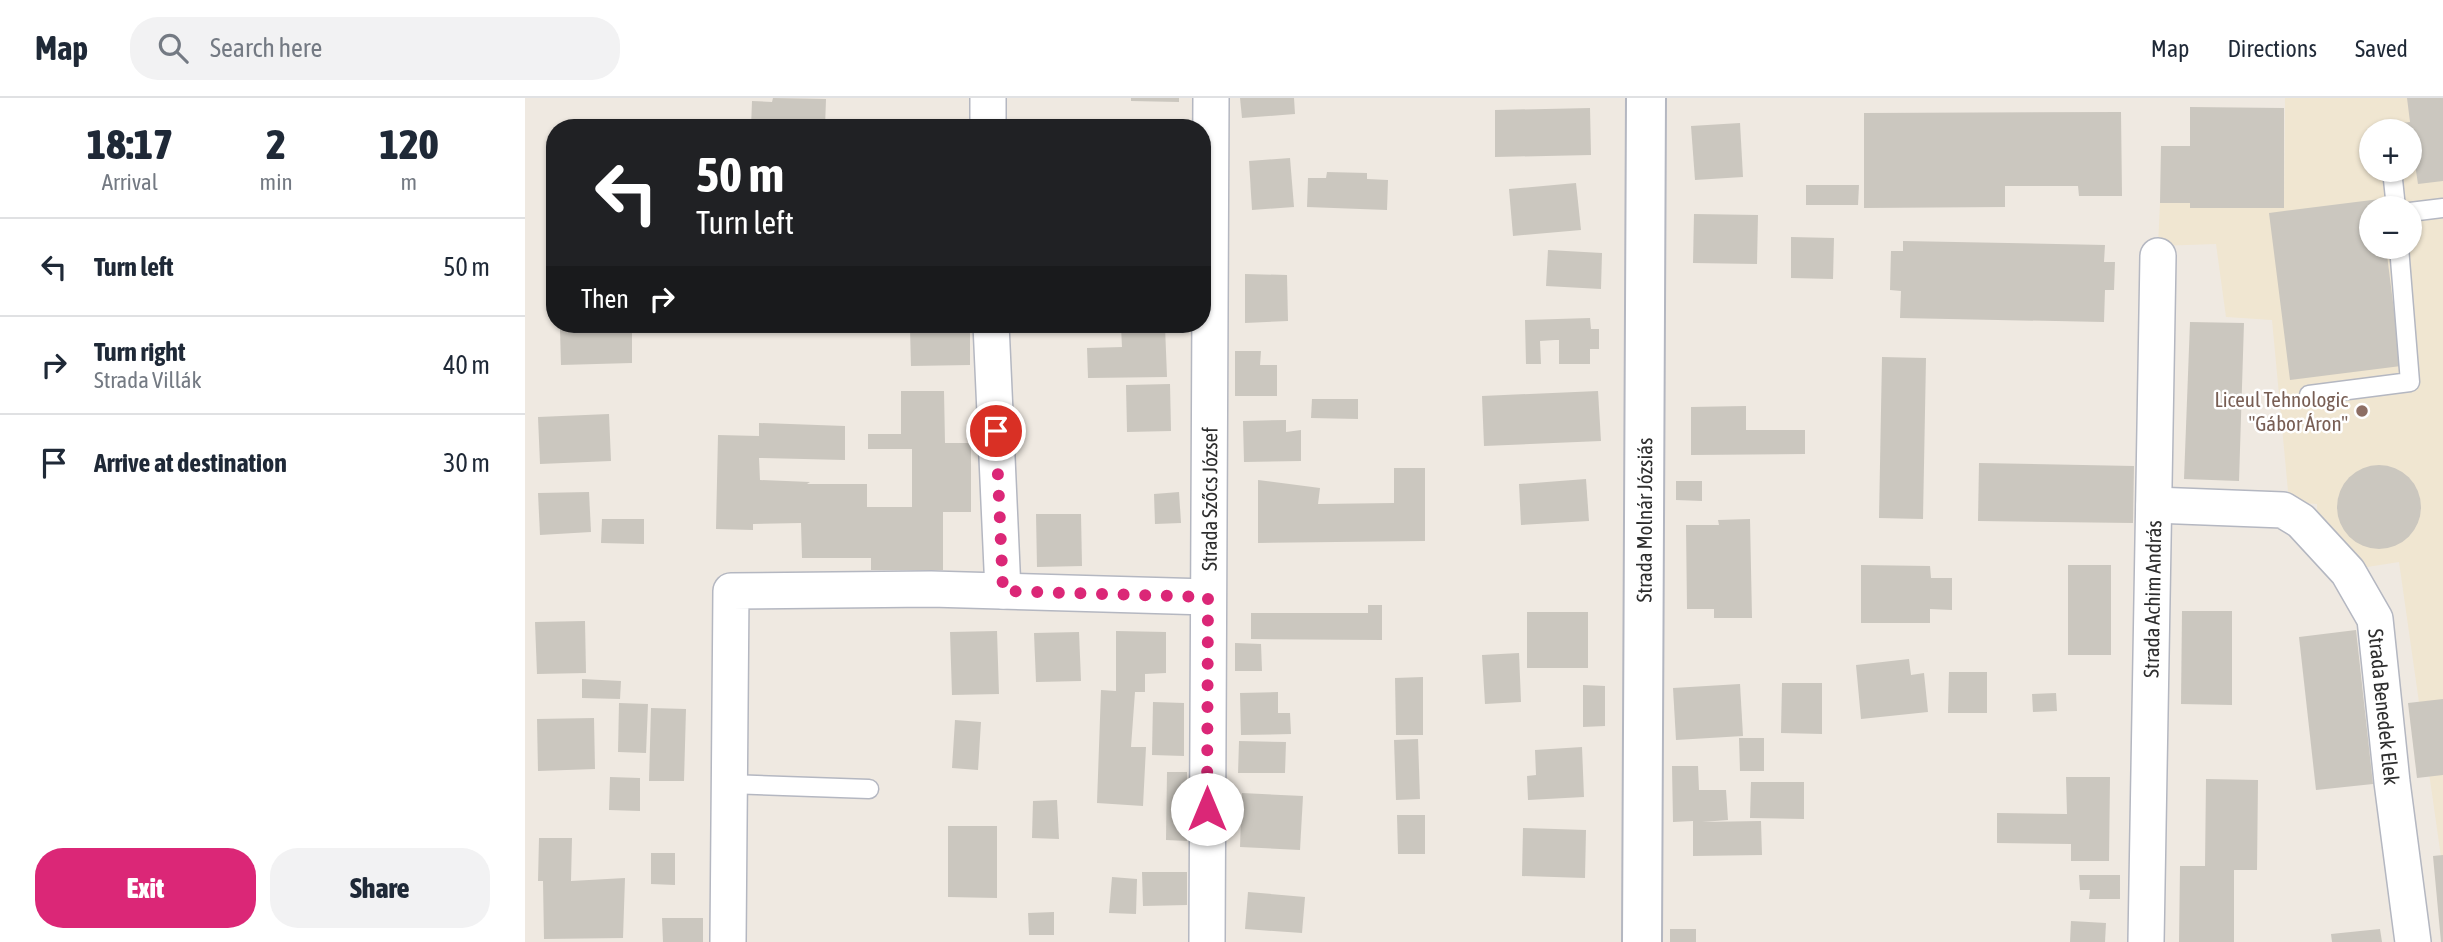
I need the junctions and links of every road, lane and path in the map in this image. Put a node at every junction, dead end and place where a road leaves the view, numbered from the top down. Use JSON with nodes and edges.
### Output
{"nodes":[{"id":1,"x":988,"y":98,"type":"edge"},
{"id":2,"x":1211,"y":98,"type":"edge"},
{"id":3,"x":1646,"y":98,"type":"edge"},
{"id":4,"x":988,"y":119,"type":"edge"},
{"id":5,"x":1211,"y":119,"type":"edge"},
{"id":6,"x":2443,"y":208,"type":"edge"},
{"id":7,"x":2422,"y":211,"type":"edge"},
{"id":8,"x":2158,"y":256,"type":"dead end"},
{"id":9,"x":2400,"y":259,"type":"edge"},
{"id":10,"x":991,"y":333,"type":"edge"},
{"id":11,"x":1210,"y":333,"type":"edge"},
{"id":12,"x":2309,"y":395,"type":"dead end"},
{"id":13,"x":2154,"y":505,"type":"junction"},
{"id":14,"x":1003,"y":591,"type":"junction"},
{"id":15,"x":1208,"y":597,"type":"junction"},
{"id":16,"x":729,"y":784,"type":"junction"},
{"id":17,"x":869,"y":789,"type":"dead end"},
{"id":18,"x":728,"y":942,"type":"edge"},
{"id":19,"x":1207,"y":942,"type":"edge"},
{"id":20,"x":1642,"y":942,"type":"edge"},
{"id":21,"x":2146,"y":942,"type":"edge"},
{"id":22,"x":2413,"y":942,"type":"edge"}],
"edges":[{"from":1,"to":4,"type":"street"},
{"from":2,"to":5,"type":"street","name":"Strada Szőcs József"},
{"from":3,"to":20,"type":"street","name":"Strada Molnár Józsiás"},
{"from":6,"to":7,"type":"lane"},
{"from":8,"to":13,"type":"street","name":"Strada Achim András"},
{"from":9,"to":12,"type":"lane"},
{"from":10,"to":14,"type":"street"},
{"from":11,"to":15,"type":"street","name":"Strada Szőcs József"},
{"from":13,"to":21,"type":"street","name":"Strada Achim András"},
{"from":13,"to":22,"type":"street","name":"Strada Benedek Elek"},
{"from":14,"to":15,"type":"street"},
{"from":14,"to":16,"type":"street"},
{"from":15,"to":19,"type":"street","name":"Strada Szőcs József"},
{"from":16,"to":17,"type":"lane"},
{"from":16,"to":18,"type":"street"}]}
